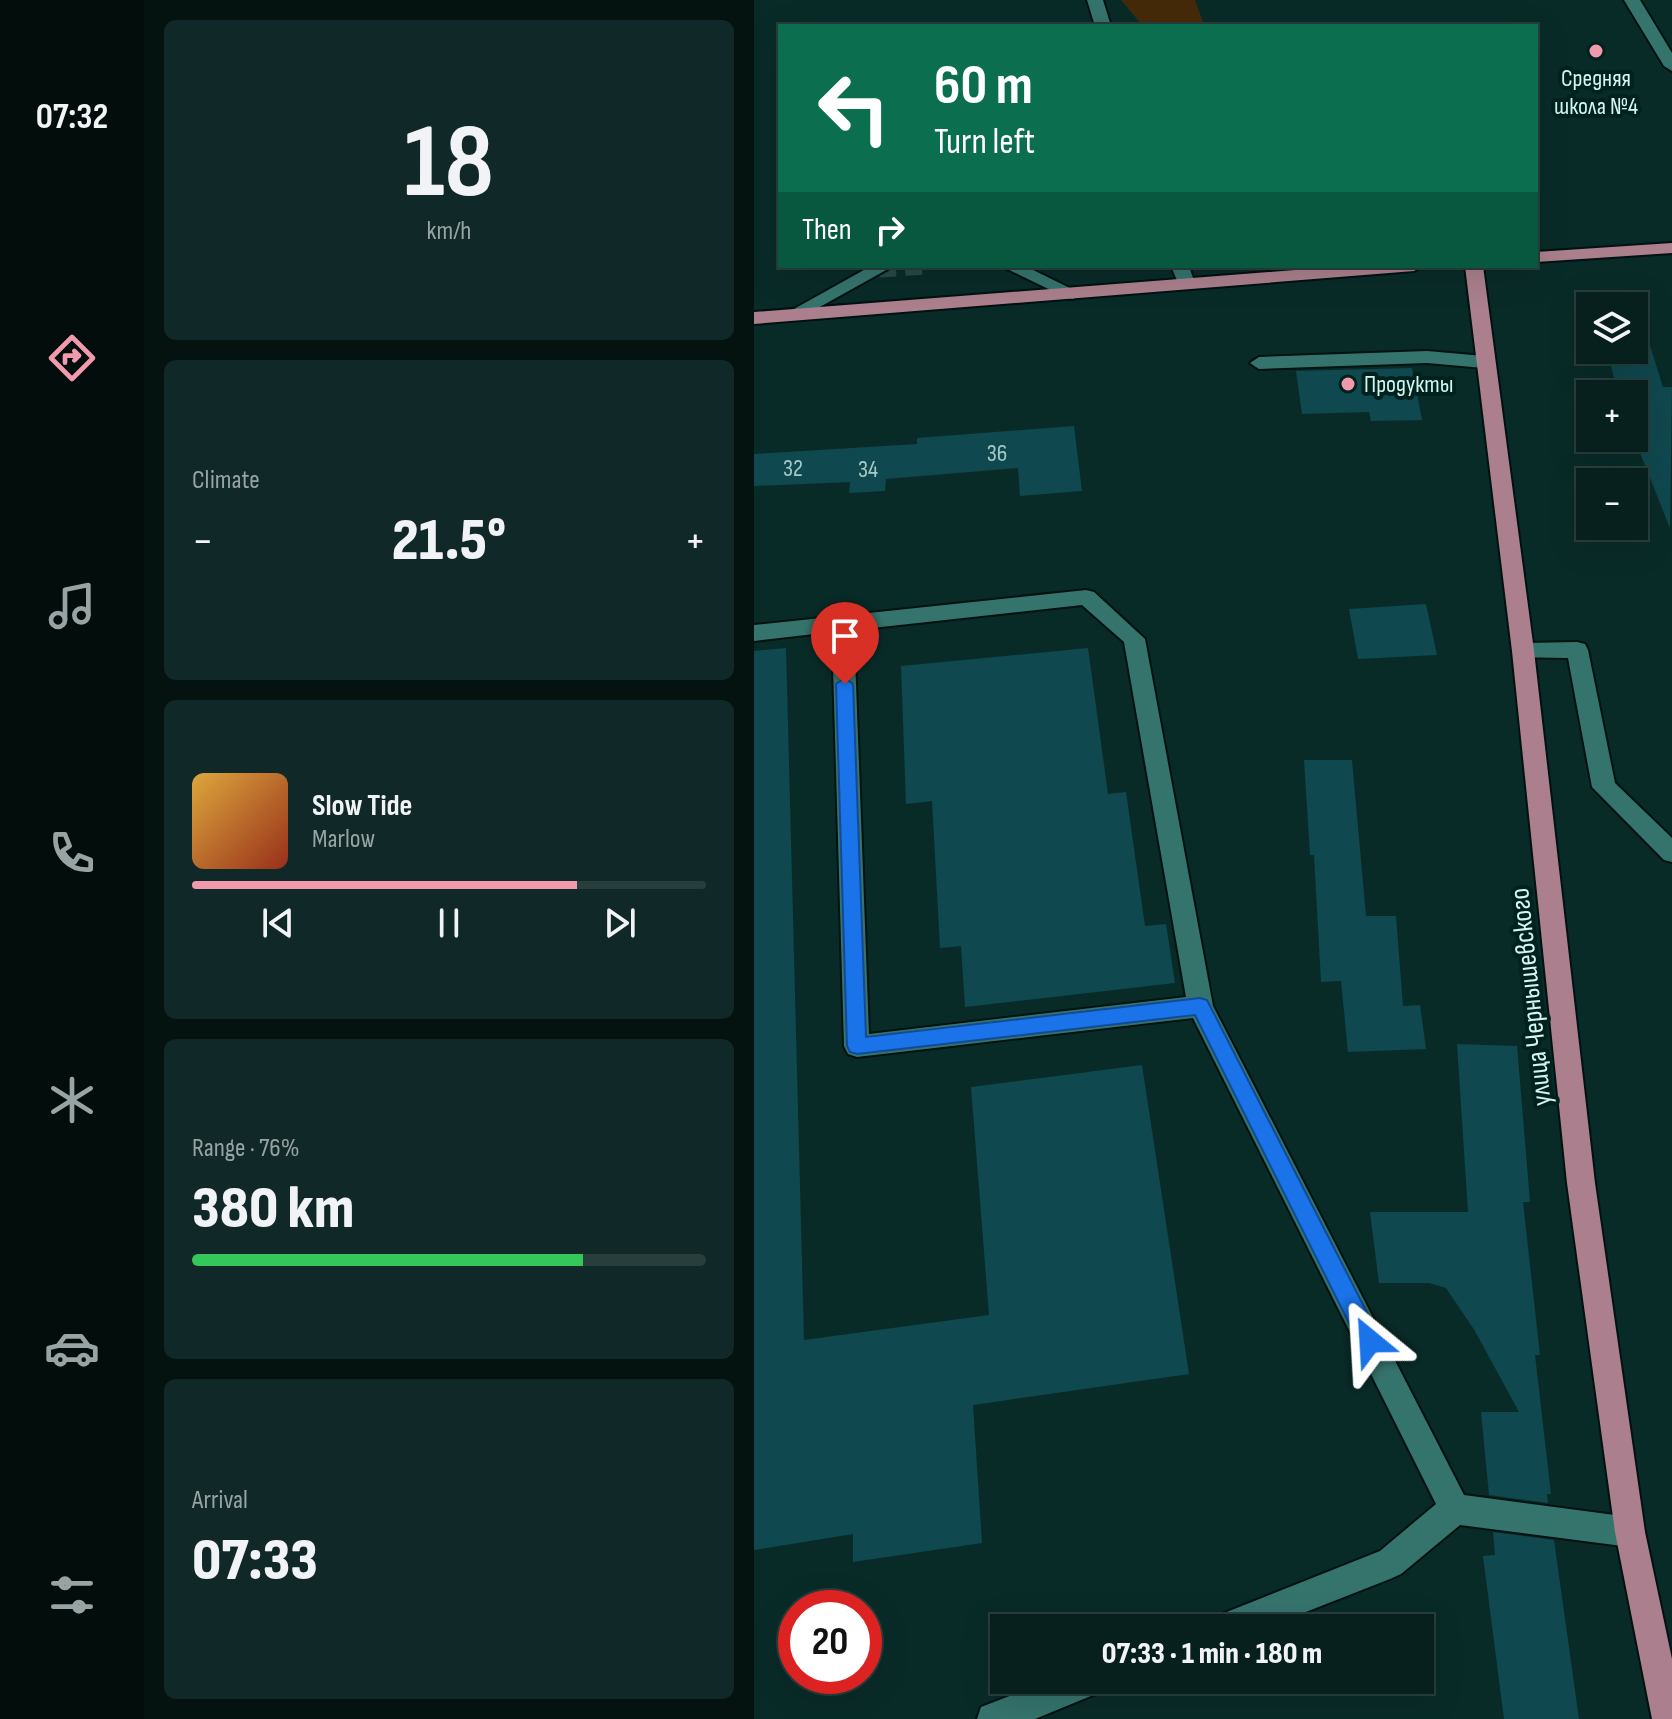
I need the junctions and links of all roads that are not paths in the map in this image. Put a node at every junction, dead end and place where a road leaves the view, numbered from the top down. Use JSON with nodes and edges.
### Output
{"nodes":[{"id":1,"x":1095,"y":0,"type":"edge"},
{"id":2,"x":1632,"y":0,"type":"edge"},
{"id":3,"x":1102,"y":24,"type":"edge"},
{"id":4,"x":1672,"y":66,"type":"edge"},
{"id":5,"x":1672,"y":248,"type":"edge"},
{"id":6,"x":1538,"y":257,"type":"edge"},
{"id":7,"x":1014,"y":268,"type":"edge"},
{"id":8,"x":1181,"y":268,"type":"edge"},
{"id":9,"x":1389,"y":268,"type":"edge"},
{"id":10,"x":1474,"y":268,"type":"edge"},
{"id":11,"x":879,"y":269,"type":"dead end"},
{"id":12,"x":1186,"y":284,"type":"junction"},
{"id":13,"x":1073,"y":294,"type":"junction"},
{"id":14,"x":794,"y":314,"type":"junction"},
{"id":15,"x":754,"y":318,"type":"edge"},
{"id":16,"x":1484,"y":362,"type":"junction"},
{"id":17,"x":1259,"y":363,"type":"dead end"},
{"id":18,"x":843,"y":624,"type":"junction"},
{"id":19,"x":754,"y":633,"type":"edge"},
{"id":20,"x":1523,"y":651,"type":"junction"},
{"id":21,"x":1672,"y":853,"type":"edge"},
{"id":22,"x":1200,"y":1006,"type":"junction"},
{"id":23,"x":1455,"y":1509,"type":"junction"},
{"id":24,"x":1630,"y":1532,"type":"junction"},
{"id":25,"x":1261,"y":1614,"type":"edge"},
{"id":26,"x":1056,"y":1694,"type":"edge"},
{"id":27,"x":993,"y":1719,"type":"edge"},
{"id":28,"x":1668,"y":1719,"type":"edge"}],
"edges":[{"from":1,"to":3,"type":"street"},
{"from":2,"to":4,"type":"street"},
{"from":5,"to":6,"type":"main road"},
{"from":7,"to":13,"type":"street"},
{"from":8,"to":12,"type":"street"},
{"from":9,"to":12,"type":"main road"},
{"from":10,"to":16,"type":"main road","name":"улица Чернышевского"},
{"from":11,"to":14,"type":"street"},
{"from":12,"to":13,"type":"main road"},
{"from":13,"to":14,"type":"main road"},
{"from":14,"to":15,"type":"main road"},
{"from":16,"to":17,"type":"street"},
{"from":16,"to":20,"type":"main road","name":"улица Чернышевского"},
{"from":18,"to":19,"type":"street"},
{"from":18,"to":22,"type":"street"},
{"from":18,"to":22,"type":"street"},
{"from":20,"to":21,"type":"street"},
{"from":20,"to":24,"type":"main road","name":"улица Чернышевского"},
{"from":22,"to":23,"type":"street"},
{"from":23,"to":24,"type":"street"},
{"from":23,"to":25,"type":"street"},
{"from":24,"to":28,"type":"main road","name":"улица Чернышевского"},
{"from":26,"to":27,"type":"street"}]}
